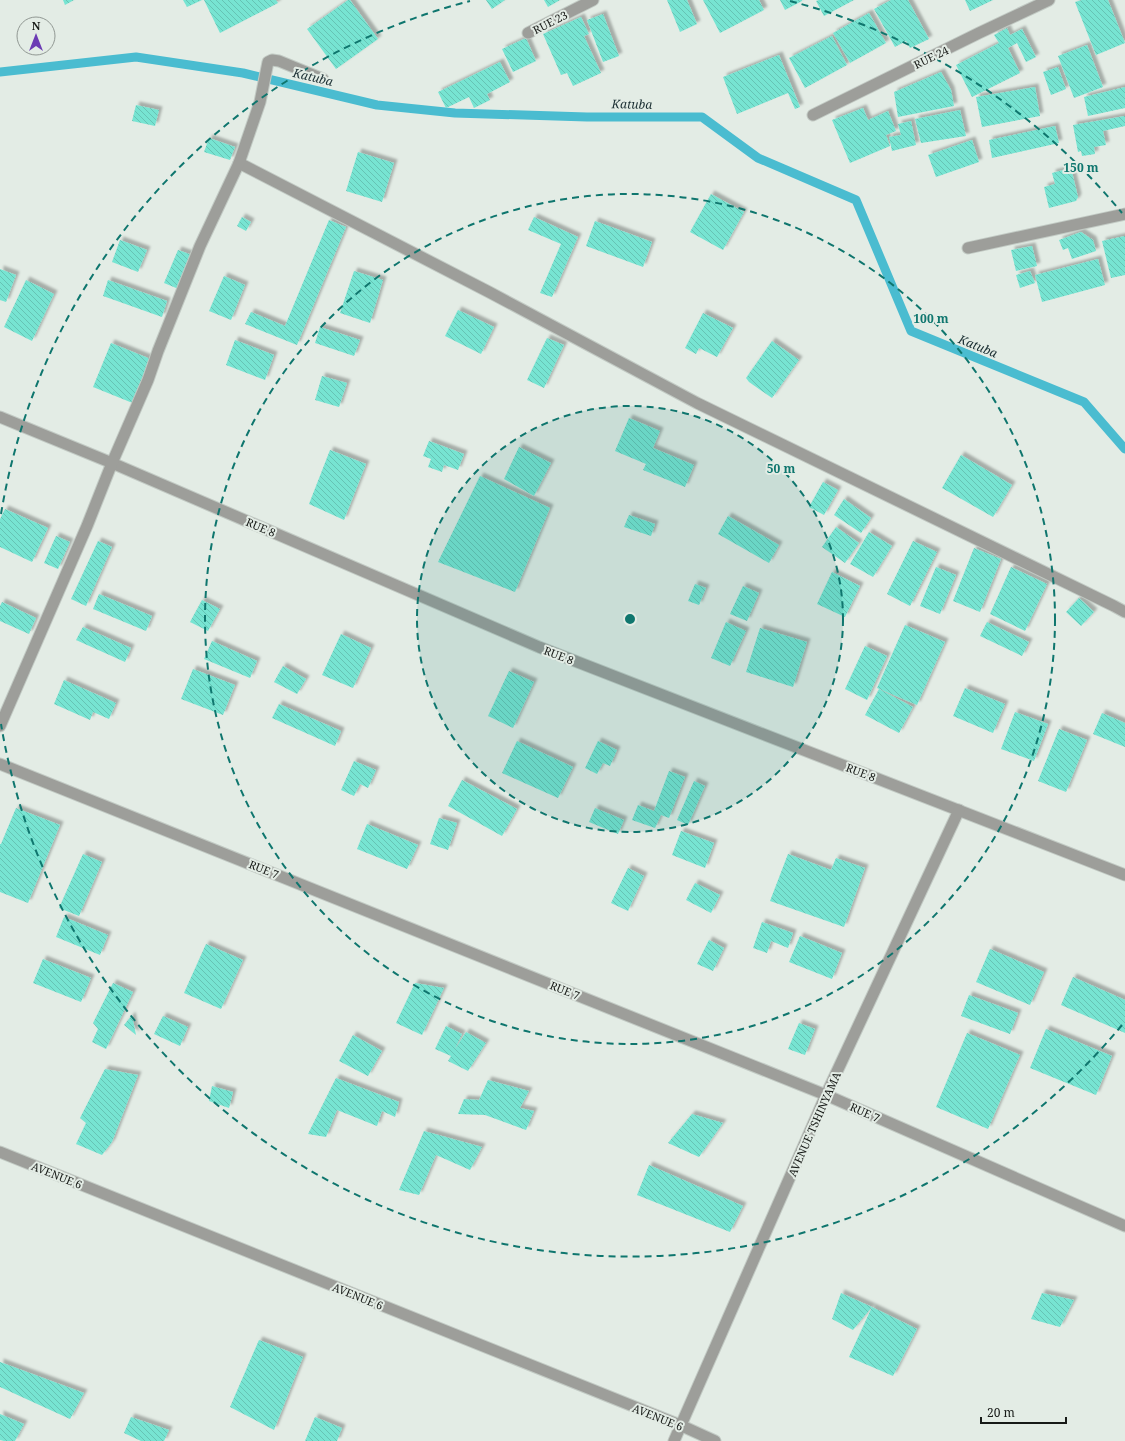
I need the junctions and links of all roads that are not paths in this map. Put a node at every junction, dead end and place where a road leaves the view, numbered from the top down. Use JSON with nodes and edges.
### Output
{"nodes":[{"id":1,"x":593,"y":0,"type":"edge"},
{"id":2,"x":1049,"y":0,"type":"edge"},
{"id":3,"x":528,"y":34,"type":"dead end"},
{"id":4,"x":323,"y":79,"type":"dead end"},
{"id":5,"x":814,"y":115,"type":"dead end"},
{"id":6,"x":239,"y":163,"type":"junction"},
{"id":7,"x":1125,"y":214,"type":"edge"},
{"id":8,"x":968,"y":248,"type":"dead end"},
{"id":9,"x":0,"y":417,"type":"edge"},
{"id":10,"x":112,"y":462,"type":"junction"},
{"id":11,"x":1125,"y":612,"type":"edge"},
{"id":12,"x":0,"y":726,"type":"edge"},
{"id":13,"x":0,"y":764,"type":"edge"},
{"id":14,"x":959,"y":810,"type":"junction"},
{"id":15,"x":1125,"y":875,"type":"edge"},
{"id":16,"x":826,"y":1095,"type":"junction"},
{"id":17,"x":0,"y":1152,"type":"edge"},
{"id":18,"x":1125,"y":1226,"type":"edge"},
{"id":19,"x":680,"y":1426,"type":"junction"},
{"id":20,"x":674,"y":1441,"type":"edge"},
{"id":21,"x":715,"y":1441,"type":"edge"}],
"edges":[{"from":1,"to":3,"type":"street","name":"RUE 23"},
{"from":2,"to":5,"type":"street","name":"RUE 24"},
{"from":4,"to":6,"type":"street"},
{"from":6,"to":10,"type":"street"},
{"from":6,"to":11,"type":"street"},
{"from":7,"to":8,"type":"street"},
{"from":9,"to":10,"type":"street","name":"RUE 8"},
{"from":10,"to":12,"type":"street"},
{"from":10,"to":14,"type":"street","name":"RUE 8"},
{"from":13,"to":16,"type":"street","name":"RUE 7"},
{"from":14,"to":15,"type":"street","name":"RUE 8"},
{"from":14,"to":16,"type":"street","name":"AVENUE TSHINYAMA"},
{"from":16,"to":18,"type":"street","name":"RUE 7"},
{"from":16,"to":19,"type":"street","name":"AVENUE TSHINYAMA"},
{"from":17,"to":19,"type":"street","name":"AVENUE 6"},
{"from":19,"to":20,"type":"street","name":"AVENUE TSHINYAMA"},
{"from":19,"to":21,"type":"street","name":"AVENUE 6"}]}
